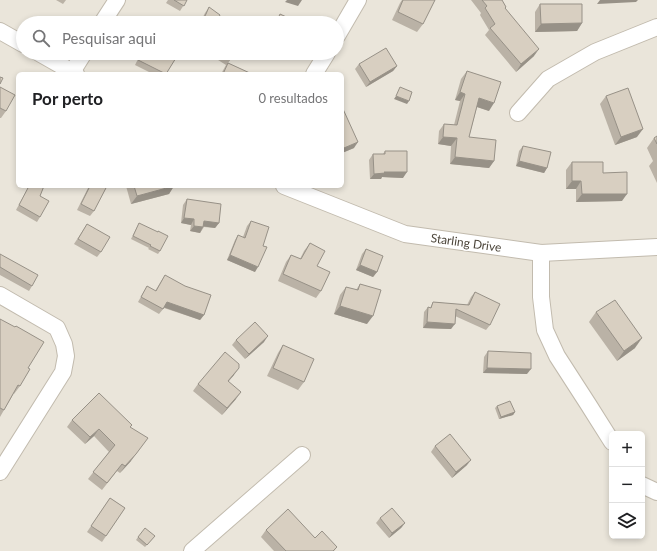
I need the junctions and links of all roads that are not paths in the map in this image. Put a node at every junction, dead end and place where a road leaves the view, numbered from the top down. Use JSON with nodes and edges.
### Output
{"nodes":[{"id":1,"x":117,"y":0,"type":"edge"},
{"id":2,"x":358,"y":0,"type":"edge"},
{"id":3,"x":107,"y":16,"type":"edge"},
{"id":4,"x":344,"y":24,"type":"edge"},
{"id":5,"x":657,"y":27,"type":"edge"},
{"id":6,"x":0,"y":31,"type":"edge"},
{"id":7,"x":16,"y":40,"type":"edge"},
{"id":8,"x":51,"y":60,"type":"edge"},
{"id":9,"x":80,"y":60,"type":"edge"},
{"id":10,"x":323,"y":60,"type":"edge"},
{"id":11,"x":72,"y":72,"type":"edge"},
{"id":12,"x":74,"y":72,"type":"edge"},
{"id":13,"x":315,"y":72,"type":"edge"},
{"id":14,"x":518,"y":113,"type":"dead end"},
{"id":15,"x":289,"y":188,"type":"edge"},
{"id":16,"x":657,"y":247,"type":"edge"},
{"id":17,"x":541,"y":253,"type":"junction"},
{"id":18,"x":0,"y":295,"type":"edge"},
{"id":19,"x":609,"y":437,"type":"edge"},
{"id":20,"x":302,"y":455,"type":"dead end"},
{"id":21,"x":0,"y":472,"type":"edge"},
{"id":22,"x":645,"y":486,"type":"edge"},
{"id":23,"x":657,"y":492,"type":"edge"},
{"id":24,"x":192,"y":551,"type":"edge"}],
"edges":[{"from":1,"to":3,"type":"street"},
{"from":2,"to":4,"type":"street"},
{"from":5,"to":14,"type":"street"},
{"from":6,"to":7,"type":"street"},
{"from":8,"to":11,"type":"street"},
{"from":9,"to":12,"type":"street"},
{"from":10,"to":13,"type":"street"},
{"from":15,"to":17,"type":"street","name":"Starling Drive"},
{"from":16,"to":17,"type":"street","name":"Starling Drive"},
{"from":17,"to":19,"type":"street"},
{"from":18,"to":21,"type":"street"},
{"from":20,"to":24,"type":"street"},
{"from":22,"to":23,"type":"street"}]}
